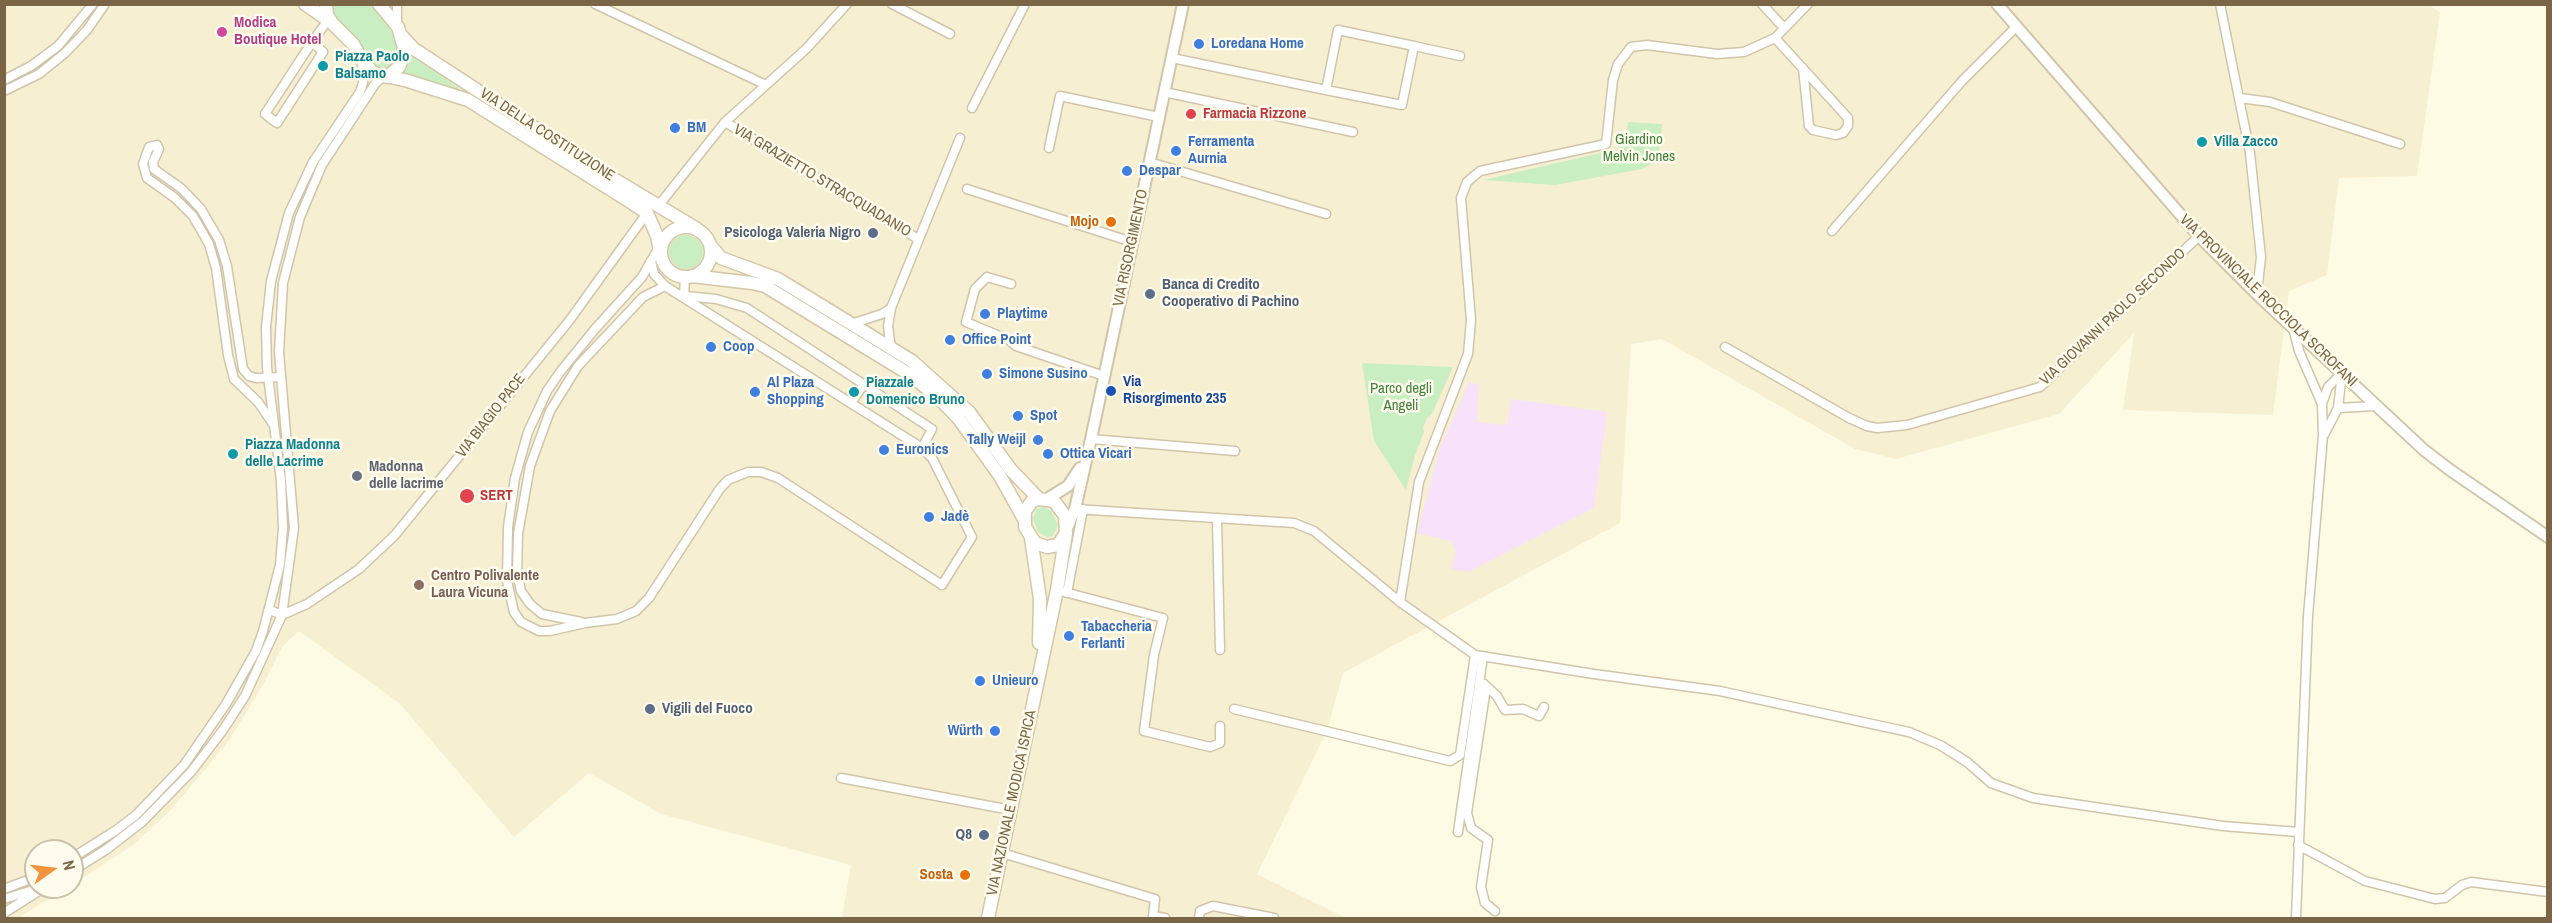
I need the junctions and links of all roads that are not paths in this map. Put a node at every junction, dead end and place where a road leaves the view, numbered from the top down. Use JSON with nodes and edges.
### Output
{"nodes":[{"id":1,"x":93,"y":4,"type":"edge"},
{"id":2,"x":105,"y":4,"type":"edge"},
{"id":3,"x":305,"y":4,"type":"edge"},
{"id":4,"x":326,"y":4,"type":"edge"},
{"id":5,"x":380,"y":4,"type":"edge"},
{"id":6,"x":397,"y":4,"type":"edge"},
{"id":7,"x":595,"y":4,"type":"edge"},
{"id":8,"x":847,"y":4,"type":"edge"},
{"id":9,"x":892,"y":4,"type":"edge"},
{"id":10,"x":1025,"y":4,"type":"edge"},
{"id":11,"x":1183,"y":4,"type":"edge"},
{"id":12,"x":1762,"y":4,"type":"edge"},
{"id":13,"x":1808,"y":4,"type":"edge"},
{"id":14,"x":1997,"y":4,"type":"edge"},
{"id":15,"x":2220,"y":4,"type":"edge"},
{"id":16,"x":330,"y":21,"type":"junction"},
{"id":17,"x":2016,"y":27,"type":"junction"},
{"id":18,"x":1785,"y":28,"type":"junction"},
{"id":19,"x":399,"y":31,"type":"junction"},
{"id":20,"x":71,"y":32,"type":"junction"},
{"id":21,"x":950,"y":34,"type":"dead end"},
{"id":22,"x":1775,"y":38,"type":"junction"},
{"id":23,"x":79,"y":39,"type":"junction"},
{"id":24,"x":312,"y":42,"type":"junction"},
{"id":25,"x":1414,"y":46,"type":"junction"},
{"id":26,"x":1460,"y":56,"type":"dead end"},
{"id":27,"x":1172,"y":58,"type":"junction"},
{"id":28,"x":362,"y":60,"type":"junction"},
{"id":29,"x":1803,"y":68,"type":"junction"},
{"id":30,"x":386,"y":77,"type":"junction"},
{"id":31,"x":4,"y":80,"type":"edge"},
{"id":32,"x":766,"y":85,"type":"junction"},
{"id":33,"x":1326,"y":90,"type":"junction"},
{"id":34,"x":4,"y":91,"type":"edge"},
{"id":35,"x":1164,"y":92,"type":"junction"},
{"id":36,"x":2240,"y":98,"type":"junction"},
{"id":37,"x":972,"y":108,"type":"dead end"},
{"id":38,"x":1159,"y":117,"type":"junction"},
{"id":39,"x":725,"y":122,"type":"junction"},
{"id":40,"x":1353,"y":132,"type":"dead end"},
{"id":41,"x":960,"y":138,"type":"dead end"},
{"id":42,"x":2400,"y":144,"type":"dead end"},
{"id":43,"x":1050,"y":148,"type":"dead end"},
{"id":44,"x":1149,"y":162,"type":"junction"},
{"id":45,"x":153,"y":166,"type":"junction"},
{"id":46,"x":143,"y":168,"type":"junction"},
{"id":47,"x":967,"y":189,"type":"dead end"},
{"id":48,"x":658,"y":205,"type":"junction"},
{"id":49,"x":289,"y":213,"type":"junction"},
{"id":50,"x":647,"y":213,"type":"junction"},
{"id":51,"x":1326,"y":214,"type":"dead end"},
{"id":52,"x":300,"y":217,"type":"junction"},
{"id":53,"x":697,"y":230,"type":"junction"},
{"id":54,"x":1832,"y":231,"type":"dead end"},
{"id":55,"x":2199,"y":236,"type":"junction"},
{"id":56,"x":918,"y":239,"type":"junction"},
{"id":57,"x":1132,"y":242,"type":"junction"},
{"id":58,"x":710,"y":245,"type":"junction"},
{"id":59,"x":659,"y":252,"type":"junction"},
{"id":60,"x":687,"y":279,"type":"junction"},
{"id":61,"x":1011,"y":284,"type":"dead end"},
{"id":62,"x":667,"y":287,"type":"junction"},
{"id":63,"x":2257,"y":293,"type":"junction"},
{"id":64,"x":684,"y":296,"type":"junction"},
{"id":65,"x":891,"y":308,"type":"junction"},
{"id":66,"x":851,"y":324,"type":"junction"},
{"id":67,"x":2292,"y":327,"type":"junction"},
{"id":68,"x":1725,"y":347,"type":"dead end"},
{"id":69,"x":891,"y":349,"type":"junction"},
{"id":70,"x":267,"y":368,"type":"junction"},
{"id":71,"x":2342,"y":373,"type":"junction"},
{"id":72,"x":1104,"y":376,"type":"junction"},
{"id":73,"x":280,"y":377,"type":"junction"},
{"id":74,"x":256,"y":378,"type":"junction"},
{"id":75,"x":268,"y":379,"type":"junction"},
{"id":76,"x":864,"y":384,"type":"junction"},
{"id":77,"x":252,"y":396,"type":"junction"},
{"id":78,"x":271,"y":398,"type":"junction"},
{"id":79,"x":283,"y":398,"type":"junction"},
{"id":80,"x":851,"y":404,"type":"junction"},
{"id":81,"x":2322,"y":404,"type":"junction"},
{"id":82,"x":2376,"y":406,"type":"junction"},
{"id":83,"x":2338,"y":408,"type":"junction"},
{"id":84,"x":276,"y":431,"type":"junction"},
{"id":85,"x":2323,"y":435,"type":"junction"},
{"id":86,"x":1091,"y":439,"type":"junction"},
{"id":87,"x":922,"y":448,"type":"junction"},
{"id":88,"x":1235,"y":451,"type":"dead end"},
{"id":89,"x":1085,"y":457,"type":"junction"},
{"id":90,"x":1043,"y":499,"type":"junction"},
{"id":91,"x":1079,"y":509,"type":"junction"},
{"id":92,"x":1217,"y":518,"type":"junction"},
{"id":93,"x":1024,"y":519,"type":"junction"},
{"id":94,"x":1067,"y":529,"type":"junction"},
{"id":95,"x":2547,"y":537,"type":"edge"},
{"id":96,"x":1031,"y":538,"type":"junction"},
{"id":97,"x":1062,"y":591,"type":"junction"},
{"id":98,"x":1400,"y":602,"type":"junction"},
{"id":99,"x":270,"y":610,"type":"junction"},
{"id":100,"x":282,"y":615,"type":"junction"},
{"id":101,"x":585,"y":622,"type":"junction"},
{"id":102,"x":1220,"y":650,"type":"dead end"},
{"id":103,"x":1479,"y":656,"type":"junction"},
{"id":104,"x":1480,"y":679,"type":"junction"},
{"id":105,"x":1486,"y":688,"type":"junction"},
{"id":106,"x":1035,"y":689,"type":"junction"},
{"id":107,"x":1544,"y":707,"type":"dead end"},
{"id":108,"x":1234,"y":709,"type":"dead end"},
{"id":109,"x":1220,"y":726,"type":"dead end"},
{"id":110,"x":841,"y":778,"type":"dead end"},
{"id":111,"x":154,"y":798,"type":"junction"},
{"id":112,"x":161,"y":805,"type":"junction"},
{"id":113,"x":1011,"y":810,"type":"junction"},
{"id":114,"x":1458,"y":832,"type":"dead end"},
{"id":115,"x":2298,"y":832,"type":"junction"},
{"id":116,"x":2298,"y":845,"type":"junction"},
{"id":117,"x":84,"y":851,"type":"edge"},
{"id":118,"x":1002,"y":853,"type":"junction"},
{"id":119,"x":84,"y":863,"type":"edge"},
{"id":120,"x":24,"y":882,"type":"edge"},
{"id":121,"x":24,"y":884,"type":"edge"},
{"id":122,"x":4,"y":889,"type":"edge"},
{"id":123,"x":2547,"y":892,"type":"edge"},
{"id":124,"x":24,"y":893,"type":"edge"},
{"id":125,"x":6,"y":899,"type":"edge"},
{"id":126,"x":26,"y":899,"type":"edge"},
{"id":127,"x":8,"y":911,"type":"edge"},
{"id":128,"x":1495,"y":911,"type":"dead end"},
{"id":129,"x":988,"y":918,"type":"edge"},
{"id":130,"x":1165,"y":918,"type":"edge"},
{"id":131,"x":1198,"y":918,"type":"edge"},
{"id":132,"x":1274,"y":918,"type":"edge"},
{"id":133,"x":2296,"y":918,"type":"edge"}],
"edges":[{"from":1,"to":20,"type":"street"},
{"from":2,"to":23,"type":"street"},
{"from":3,"to":16,"type":"main road"},
{"from":4,"to":16,"type":"main road"},
{"from":5,"to":19,"type":"main road","name":"VIA DELLA COSTITUZIONE"},
{"from":6,"to":19,"type":"street"},
{"from":7,"to":32,"type":"street"},
{"from":8,"to":32,"type":"street"},
{"from":9,"to":21,"type":"street"},
{"from":10,"to":37,"type":"street"},
{"from":11,"to":27,"type":"street","name":"VIA RISORGIMENTO"},
{"from":12,"to":18,"type":"street"},
{"from":13,"to":18,"type":"street"},
{"from":14,"to":17,"type":"street","name":"VIA PROVINCIALE ROCCIOLA SCROFANI"},
{"from":15,"to":36,"type":"street"},
{"from":16,"to":24,"type":"street"},
{"from":16,"to":28,"type":"main road"},
{"from":17,"to":54,"type":"street"},
{"from":17,"to":55,"type":"street","name":"VIA PROVINCIALE ROCCIOLA SCROFANI"},
{"from":18,"to":22,"type":"street"},
{"from":19,"to":30,"type":"main road"},
{"from":19,"to":48,"type":"main road","name":"VIA DELLA COSTITUZIONE"},
{"from":20,"to":23,"type":"street"},
{"from":20,"to":31,"type":"street"},
{"from":22,"to":29,"type":"street"},
{"from":22,"to":98,"type":"street"},
{"from":23,"to":34,"type":"street"},
{"from":24,"to":24,"type":"street"},
{"from":25,"to":26,"type":"street"},
{"from":25,"to":33,"type":"street"},
{"from":25,"to":33,"type":"street"},
{"from":27,"to":33,"type":"street"},
{"from":27,"to":35,"type":"street","name":"VIA RISORGIMENTO"},
{"from":28,"to":30,"type":"main road"},
{"from":28,"to":49,"type":"street"},
{"from":29,"to":29,"type":"street"},
{"from":30,"to":50,"type":"main road","name":"VIA DELLA COSTITUZIONE"},
{"from":30,"to":52,"type":"street"},
{"from":32,"to":39,"type":"street"},
{"from":35,"to":38,"type":"street","name":"VIA RISORGIMENTO"},
{"from":35,"to":40,"type":"street"},
{"from":36,"to":42,"type":"street"},
{"from":36,"to":63,"type":"street"},
{"from":38,"to":43,"type":"street"},
{"from":38,"to":44,"type":"street","name":"VIA RISORGIMENTO"},
{"from":39,"to":48,"type":"street"},
{"from":39,"to":56,"type":"street","name":"VIA GRAZIETTO STRACQUADANIO"},
{"from":41,"to":56,"type":"street"},
{"from":44,"to":51,"type":"street"},
{"from":44,"to":57,"type":"street","name":"VIA RISORGIMENTO"},
{"from":45,"to":46,"type":"street"},
{"from":45,"to":46,"type":"street"},
{"from":45,"to":74,"type":"street"},
{"from":46,"to":77,"type":"street"},
{"from":47,"to":57,"type":"street"},
{"from":48,"to":53,"type":"main road","name":"VIA DELLA COSTITUZIONE"},
{"from":49,"to":52,"type":"street"},
{"from":49,"to":70,"type":"street"},
{"from":50,"to":59,"type":"main road"},
{"from":50,"to":100,"type":"street","name":"VIA BIAGIO PACE"},
{"from":52,"to":73,"type":"street"},
{"from":53,"to":58,"type":"main road"},
{"from":53,"to":59,"type":"main road"},
{"from":55,"to":63,"type":"street","name":"VIA PROVINCIALE ROCCIOLA SCROFANI"},
{"from":55,"to":68,"type":"street","name":"VIA GIOVANNI PAOLO SECONDO"},
{"from":56,"to":65,"type":"street"},
{"from":57,"to":72,"type":"street","name":"VIA RISORGIMENTO"},
{"from":58,"to":60,"type":"main road"},
{"from":58,"to":66,"type":"main road"},
{"from":59,"to":60,"type":"main road"},
{"from":59,"to":62,"type":"street"},
{"from":59,"to":101,"type":"street"},
{"from":60,"to":62,"type":"street"},
{"from":60,"to":64,"type":"street"},
{"from":60,"to":93,"type":"main road"},
{"from":61,"to":72,"type":"street"},
{"from":62,"to":64,"type":"street"},
{"from":62,"to":101,"type":"street"},
{"from":63,"to":67,"type":"street","name":"VIA PROVINCIALE ROCCIOLA SCROFANI"},
{"from":64,"to":76,"type":"street"},
{"from":64,"to":80,"type":"street"},
{"from":65,"to":66,"type":"street"},
{"from":65,"to":69,"type":"street"},
{"from":66,"to":69,"type":"main road"},
{"from":67,"to":71,"type":"street","name":"VIA PROVINCIALE ROCCIOLA SCROFANI"},
{"from":67,"to":81,"type":"street"},
{"from":69,"to":90,"type":"main road"},
{"from":70,"to":74,"type":"street"},
{"from":70,"to":75,"type":"street"},
{"from":71,"to":81,"type":"street"},
{"from":71,"to":82,"type":"street","name":"VIA PROVINCIALE ROCCIOLA SCROFANI"},
{"from":71,"to":83,"type":"street"},
{"from":72,"to":86,"type":"street","name":"VIA RISORGIMENTO"},
{"from":73,"to":75,"type":"street"},
{"from":73,"to":79,"type":"street"},
{"from":74,"to":75,"type":"street"},
{"from":74,"to":77,"type":"street"},
{"from":75,"to":78,"type":"street"},
{"from":76,"to":80,"type":"street"},
{"from":76,"to":87,"type":"street"},
{"from":77,"to":78,"type":"street"},
{"from":77,"to":84,"type":"street"},
{"from":78,"to":79,"type":"street"},
{"from":78,"to":84,"type":"street"},
{"from":79,"to":100,"type":"street"},
{"from":80,"to":87,"type":"street"},
{"from":81,"to":85,"type":"street"},
{"from":82,"to":83,"type":"street"},
{"from":82,"to":95,"type":"street","name":"VIA PROVINCIALE ROCCIOLA SCROFANI"},
{"from":83,"to":85,"type":"street"},
{"from":84,"to":99,"type":"street"},
{"from":85,"to":115,"type":"street"},
{"from":86,"to":88,"type":"street"},
{"from":86,"to":89,"type":"street","name":"VIA RISORGIMENTO"},
{"from":87,"to":101,"type":"street"},
{"from":89,"to":90,"type":"street"},
{"from":89,"to":91,"type":"street"},
{"from":90,"to":93,"type":"main road"},
{"from":90,"to":94,"type":"main road"},
{"from":91,"to":92,"type":"street"},
{"from":91,"to":94,"type":"street"},
{"from":91,"to":97,"type":"street"},
{"from":92,"to":98,"type":"street"},
{"from":92,"to":102,"type":"street"},
{"from":93,"to":96,"type":"main road"},
{"from":94,"to":96,"type":"main road"},
{"from":94,"to":97,"type":"main road"},
{"from":96,"to":106,"type":"main road"},
{"from":97,"to":106,"type":"main road"},
{"from":97,"to":109,"type":"street"},
{"from":98,"to":103,"type":"street"},
{"from":99,"to":100,"type":"street"},
{"from":99,"to":111,"type":"street"},
{"from":100,"to":112,"type":"street"},
{"from":103,"to":104,"type":"street"},
{"from":103,"to":108,"type":"street"},
{"from":103,"to":115,"type":"street"},
{"from":104,"to":105,"type":"street"},
{"from":104,"to":114,"type":"street"},
{"from":105,"to":107,"type":"street"},
{"from":105,"to":128,"type":"street"},
{"from":106,"to":113,"type":"main road","name":"VIA NAZIONALE MODICA ISPICA"},
{"from":110,"to":113,"type":"street"},
{"from":111,"to":112,"type":"street"},
{"from":111,"to":117,"type":"street"},
{"from":112,"to":119,"type":"street"},
{"from":113,"to":118,"type":"main road","name":"VIA NAZIONALE MODICA ISPICA"},
{"from":115,"to":116,"type":"street"},
{"from":116,"to":123,"type":"street"},
{"from":116,"to":133,"type":"street"},
{"from":118,"to":129,"type":"main road","name":"VIA NAZIONALE MODICA ISPICA"},
{"from":118,"to":130,"type":"street"},
{"from":120,"to":122,"type":"street"},
{"from":121,"to":125,"type":"street"},
{"from":124,"to":125,"type":"street"},
{"from":125,"to":127,"type":"street"},
{"from":126,"to":127,"type":"street"},
{"from":131,"to":132,"type":"street"}]}
